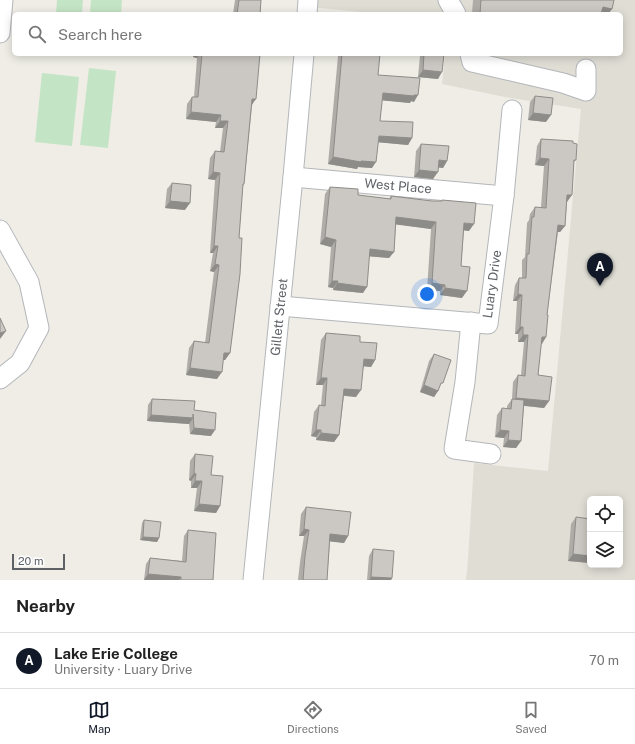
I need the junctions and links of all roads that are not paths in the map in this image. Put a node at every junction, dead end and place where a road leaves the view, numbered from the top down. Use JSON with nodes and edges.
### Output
{"nodes":[{"id":1,"x":3,"y":0,"type":"edge"},
{"id":2,"x":308,"y":0,"type":"edge"},
{"id":3,"x":448,"y":0,"type":"edge"},
{"id":4,"x":307,"y":12,"type":"edge"},
{"id":5,"x":455,"y":12,"type":"edge"},
{"id":6,"x":0,"y":33,"type":"edge"},
{"id":7,"x":304,"y":56,"type":"edge"},
{"id":8,"x":470,"y":56,"type":"edge"},
{"id":9,"x":586,"y":69,"type":"dead end"},
{"id":10,"x":512,"y":110,"type":"dead end"},
{"id":11,"x":293,"y":177,"type":"junction"},
{"id":12,"x":504,"y":196,"type":"junction"},
{"id":13,"x":0,"y":230,"type":"edge"},
{"id":14,"x":280,"y":306,"type":"junction"},
{"id":15,"x":472,"y":322,"type":"junction"},
{"id":16,"x":0,"y":379,"type":"edge"},
{"id":17,"x":491,"y":454,"type":"dead end"},
{"id":18,"x":253,"y":580,"type":"edge"}],
"edges":[{"from":1,"to":6,"type":"street"},
{"from":2,"to":4,"type":"street"},
{"from":3,"to":5,"type":"street"},
{"from":7,"to":11,"type":"street","name":"Gillett Street"},
{"from":8,"to":9,"type":"street"},
{"from":10,"to":12,"type":"street","name":"Luary Drive"},
{"from":11,"to":12,"type":"street","name":"West Place"},
{"from":11,"to":14,"type":"street","name":"Gillett Street"},
{"from":12,"to":15,"type":"street","name":"Luary Drive"},
{"from":13,"to":16,"type":"street"},
{"from":14,"to":15,"type":"street","name":"Luary Drive"},
{"from":14,"to":18,"type":"street","name":"Gillett Street"},
{"from":15,"to":17,"type":"street"}]}
